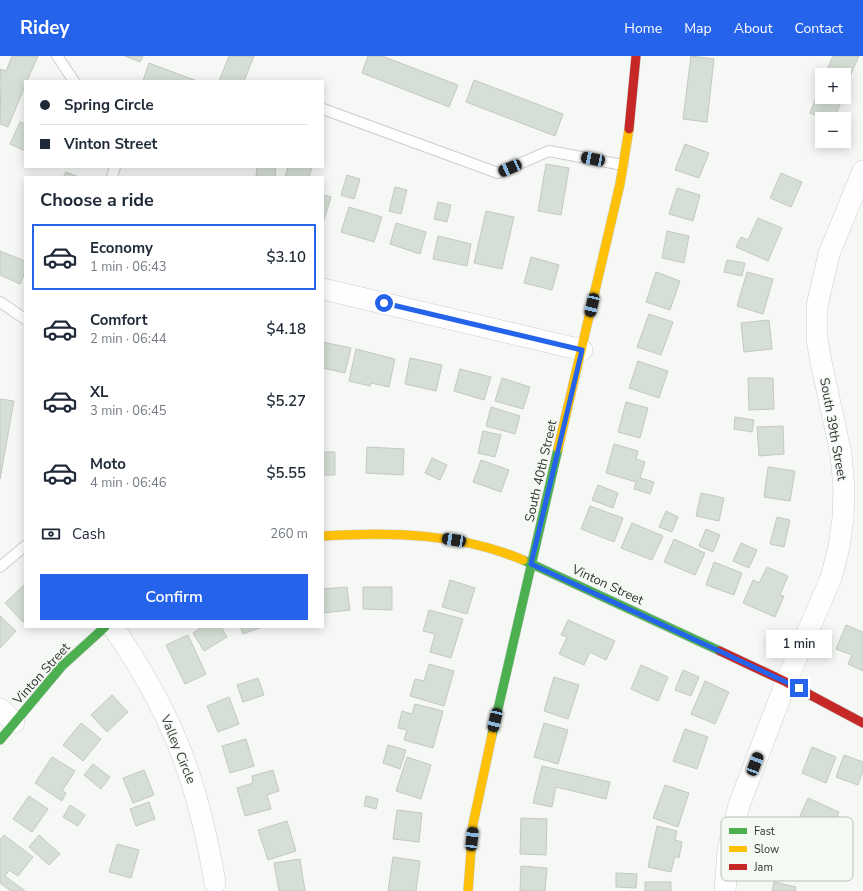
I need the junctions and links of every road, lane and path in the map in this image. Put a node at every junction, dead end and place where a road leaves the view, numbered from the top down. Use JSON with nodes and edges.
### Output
{"nodes":[{"id":1,"x":57,"y":56,"type":"edge"},
{"id":2,"x":636,"y":56,"type":"edge"},
{"id":3,"x":73,"y":80,"type":"edge"},
{"id":4,"x":324,"y":109,"type":"edge"},
{"id":5,"x":623,"y":165,"type":"junction"},
{"id":6,"x":863,"y":171,"type":"edge"},
{"id":7,"x":324,"y":289,"type":"edge"},
{"id":8,"x":0,"y":302,"type":"edge"},
{"id":9,"x":24,"y":318,"type":"edge"},
{"id":10,"x":582,"y":350,"type":"junction"},
{"id":11,"x":324,"y":536,"type":"edge"},
{"id":12,"x":24,"y":547,"type":"edge"},
{"id":13,"x":531,"y":564,"type":"junction"},
{"id":14,"x":0,"y":567,"type":"edge"},
{"id":15,"x":104,"y":628,"type":"edge"},
{"id":16,"x":114,"y":628,"type":"edge"},
{"id":17,"x":786,"y":682,"type":"junction"},
{"id":18,"x":7,"y":715,"type":"edge"},
{"id":19,"x":863,"y":724,"type":"edge"},
{"id":20,"x":0,"y":740,"type":"edge"},
{"id":21,"x":736,"y":817,"type":"edge"},
{"id":22,"x":726,"y":881,"type":"edge"},
{"id":23,"x":215,"y":883,"type":"dead end"},
{"id":24,"x":468,"y":891,"type":"edge"},
{"id":25,"x":725,"y":891,"type":"edge"}],
"edges":[{"from":1,"to":3,"type":"lane"},
{"from":2,"to":5,"type":"street","name":"South 40th Street"},
{"from":4,"to":5,"type":"lane"},
{"from":5,"to":10,"type":"street","name":"South 40th Street"},
{"from":6,"to":17,"type":"street","name":"South 39th Street"},
{"from":7,"to":10,"type":"street"},
{"from":8,"to":9,"type":"lane"},
{"from":10,"to":13,"type":"street","name":"South 40th Street"},
{"from":11,"to":13,"type":"street","name":"Vinton Street"},
{"from":12,"to":14,"type":"lane"},
{"from":13,"to":17,"type":"street","name":"Vinton Street"},
{"from":13,"to":24,"type":"street","name":"South 40th Street"},
{"from":15,"to":18,"type":"street","name":"Vinton Street"},
{"from":16,"to":23,"type":"street","name":"Valley Circle"},
{"from":17,"to":19,"type":"street","name":"Vinton Street"},
{"from":17,"to":21,"type":"street","name":"South 39th Street"},
{"from":18,"to":20,"type":"street","name":"Vinton Street"},
{"from":22,"to":25,"type":"street","name":"South 39th Street"}]}
